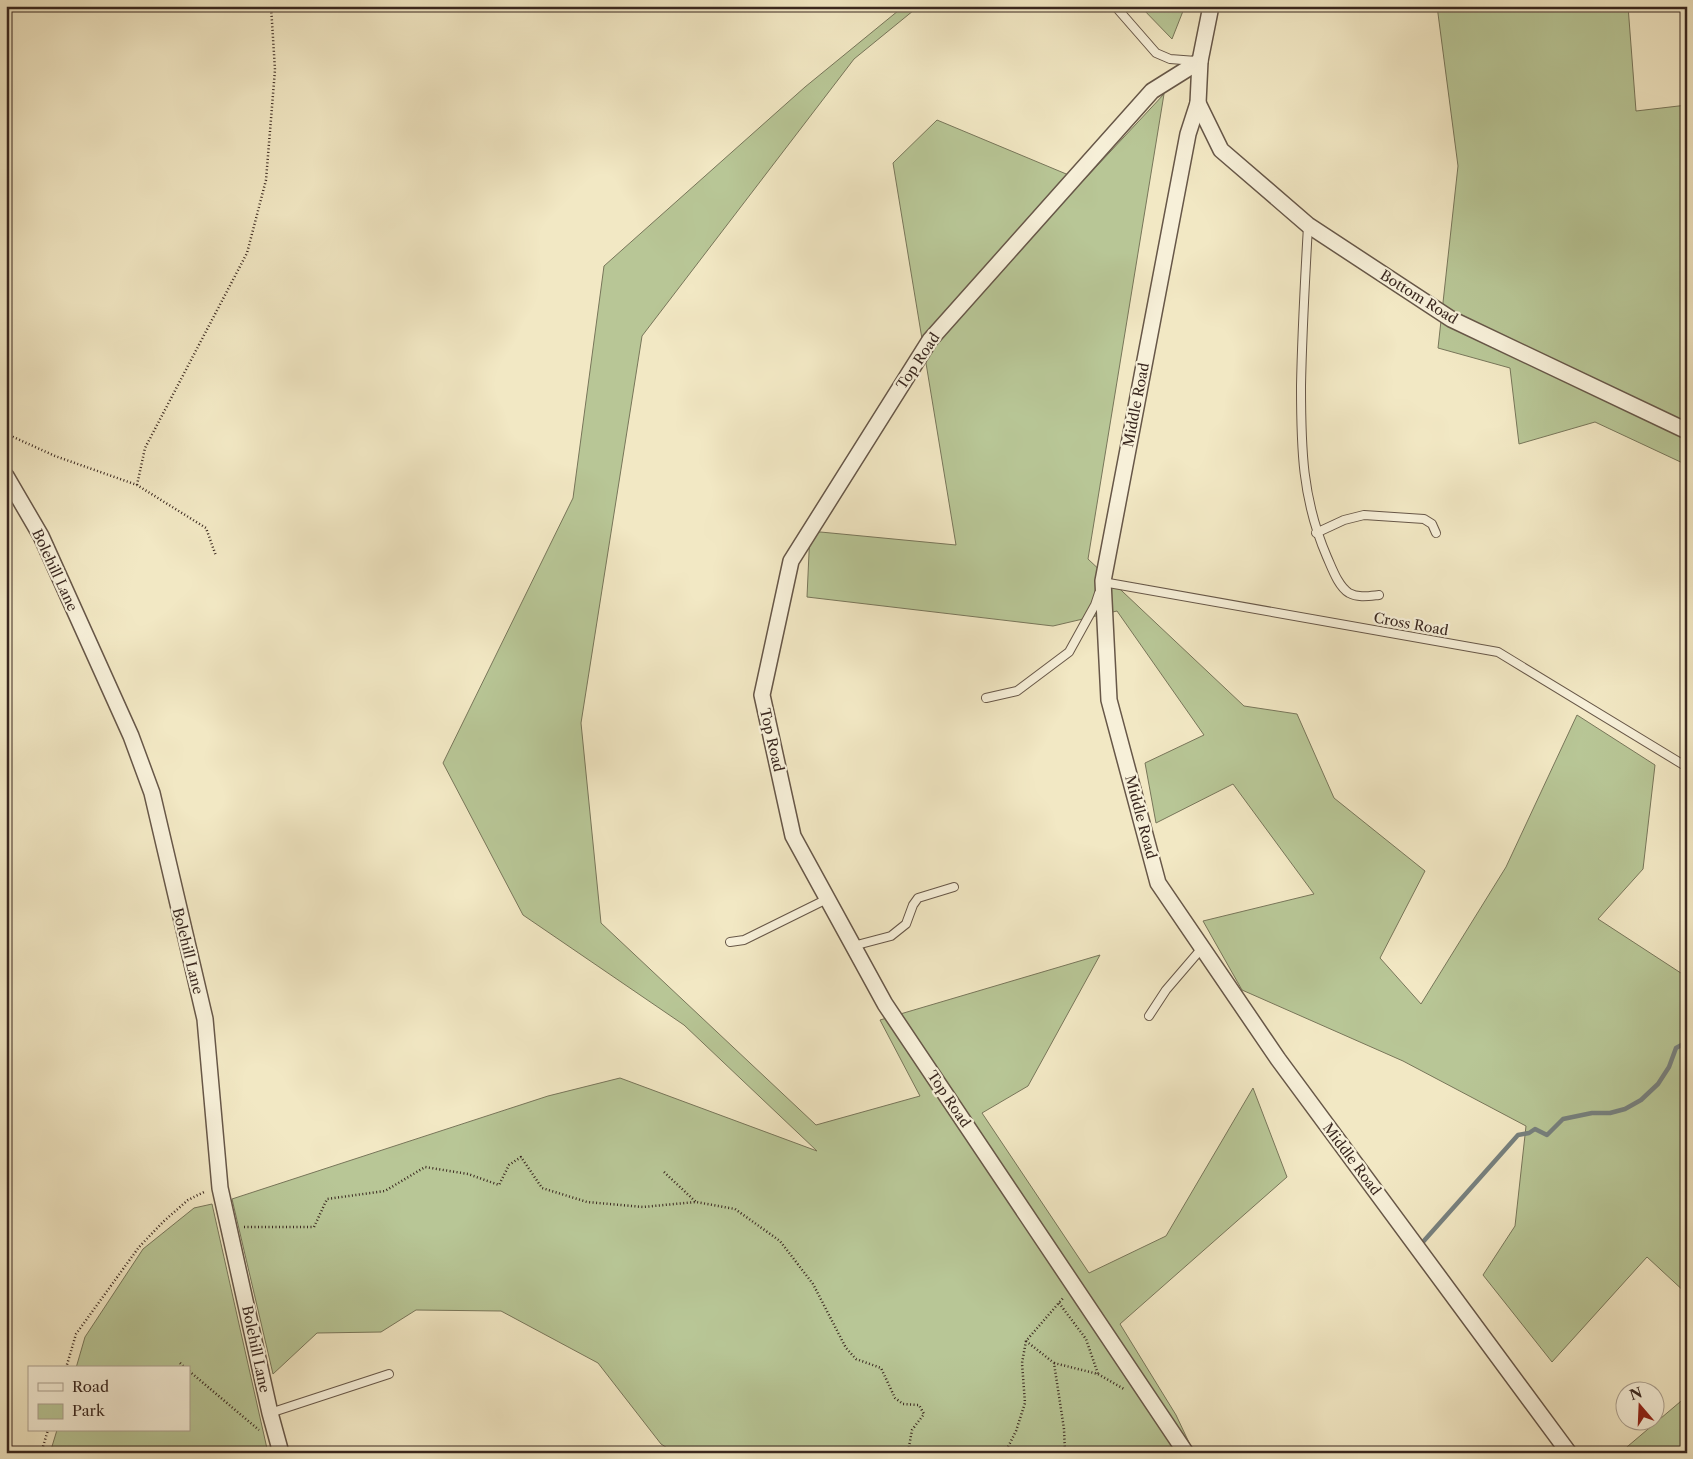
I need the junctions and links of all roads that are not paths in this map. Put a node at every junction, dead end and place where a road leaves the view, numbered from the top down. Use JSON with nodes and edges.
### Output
{"nodes":[{"id":1,"x":1115,"y":6,"type":"edge"},
{"id":2,"x":1211,"y":6,"type":"edge"},
{"id":3,"x":1200,"y":61,"type":"junction"},
{"id":4,"x":1198,"y":103,"type":"junction"},
{"id":5,"x":1308,"y":225,"type":"junction"},
{"id":6,"x":1687,"y":431,"type":"edge"},
{"id":7,"x":6,"y":476,"type":"edge"},
{"id":8,"x":1316,"y":533,"type":"junction"},
{"id":9,"x":1436,"y":534,"type":"dead end"},
{"id":10,"x":1103,"y":581,"type":"junction"},
{"id":11,"x":1378,"y":595,"type":"dead end"},
{"id":12,"x":986,"y":698,"type":"dead end"},
{"id":13,"x":1687,"y":767,"type":"edge"},
{"id":14,"x":954,"y":887,"type":"dead end"},
{"id":15,"x":828,"y":899,"type":"junction"},
{"id":16,"x":730,"y":942,"type":"dead end"},
{"id":17,"x":853,"y":946,"type":"junction"},
{"id":18,"x":1202,"y":948,"type":"junction"},
{"id":19,"x":1149,"y":1016,"type":"dead end"},
{"id":20,"x":389,"y":1374,"type":"dead end"},
{"id":21,"x":270,"y":1413,"type":"junction"},
{"id":22,"x":281,"y":1453,"type":"edge"},
{"id":23,"x":1186,"y":1453,"type":"edge"},
{"id":24,"x":1570,"y":1453,"type":"edge"}],
"edges":[{"from":1,"to":3,"type":"lane"},
{"from":2,"to":3,"type":"street"},
{"from":3,"to":4,"type":"street","name":"Middle Road"},
{"from":3,"to":15,"type":"street","name":"Top Road"},
{"from":4,"to":5,"type":"street","name":"Bottom Road"},
{"from":4,"to":10,"type":"street","name":"Middle Road"},
{"from":5,"to":6,"type":"street","name":"Bottom Road"},
{"from":5,"to":8,"type":"lane"},
{"from":7,"to":21,"type":"street","name":"Bolehill Lane"},
{"from":8,"to":9,"type":"lane"},
{"from":8,"to":11,"type":"lane"},
{"from":10,"to":12,"type":"lane"},
{"from":10,"to":13,"type":"lane","name":"Cross Road"},
{"from":10,"to":18,"type":"street","name":"Middle Road"},
{"from":14,"to":17,"type":"lane"},
{"from":15,"to":16,"type":"lane"},
{"from":15,"to":17,"type":"street","name":"Top Road"},
{"from":17,"to":23,"type":"street","name":"Top Road"},
{"from":18,"to":19,"type":"lane"},
{"from":18,"to":24,"type":"street","name":"Middle Road"},
{"from":20,"to":21,"type":"lane"},
{"from":21,"to":22,"type":"street","name":"Bolehill Lane"}]}
